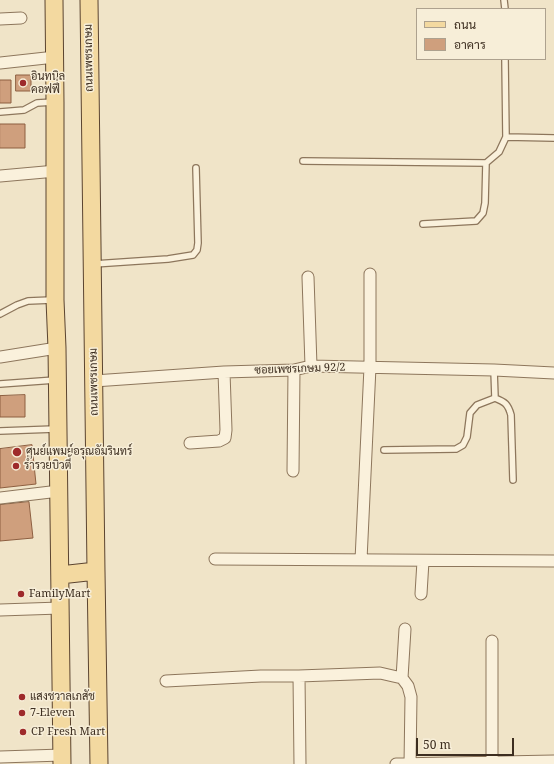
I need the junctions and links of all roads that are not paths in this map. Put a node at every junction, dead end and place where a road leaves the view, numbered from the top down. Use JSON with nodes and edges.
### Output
{"nodes":[{"id":1,"x":54,"y":0,"type":"edge"},
{"id":2,"x":89,"y":0,"type":"edge"},
{"id":3,"x":20,"y":18,"type":"dead end"},
{"id":4,"x":0,"y":19,"type":"edge"},
{"id":5,"x":55,"y":57,"type":"junction"},
{"id":6,"x":505,"y":60,"type":"edge"},
{"id":7,"x":0,"y":63,"type":"edge"},
{"id":8,"x":55,"y":102,"type":"junction"},
{"id":9,"x":0,"y":112,"type":"edge"},
{"id":10,"x":506,"y":137,"type":"junction"},
{"id":11,"x":554,"y":138,"type":"edge"},
{"id":12,"x":303,"y":161,"type":"dead end"},
{"id":13,"x":486,"y":162,"type":"junction"},
{"id":14,"x":196,"y":168,"type":"dead end"},
{"id":15,"x":56,"y":171,"type":"junction"},
{"id":16,"x":0,"y":176,"type":"edge"},
{"id":17,"x":423,"y":224,"type":"dead end"},
{"id":18,"x":92,"y":264,"type":"junction"},
{"id":19,"x":370,"y":274,"type":"dead end"},
{"id":20,"x":308,"y":277,"type":"dead end"},
{"id":21,"x":55,"y":300,"type":"junction"},
{"id":22,"x":0,"y":314,"type":"edge"},
{"id":23,"x":57,"y":348,"type":"junction"},
{"id":24,"x":0,"y":357,"type":"edge"},
{"id":25,"x":311,"y":366,"type":"junction"},
{"id":26,"x":370,"y":367,"type":"junction"},
{"id":27,"x":294,"y":370,"type":"junction"},
{"id":28,"x":494,"y":370,"type":"junction"},
{"id":29,"x":224,"y":372,"type":"junction"},
{"id":30,"x":554,"y":373,"type":"edge"},
{"id":31,"x":58,"y":379,"type":"junction"},
{"id":32,"x":94,"y":381,"type":"junction"},
{"id":33,"x":0,"y":384,"type":"edge"},
{"id":34,"x":495,"y":398,"type":"junction"},
{"id":35,"x":58,"y":429,"type":"junction"},
{"id":36,"x":0,"y":431,"type":"edge"},
{"id":37,"x":190,"y":443,"type":"dead end"},
{"id":38,"x":384,"y":450,"type":"dead end"},
{"id":39,"x":293,"y":471,"type":"dead end"},
{"id":40,"x":513,"y":480,"type":"dead end"},
{"id":41,"x":59,"y":491,"type":"junction"},
{"id":42,"x":0,"y":498,"type":"edge"},
{"id":43,"x":215,"y":559,"type":"dead end"},
{"id":44,"x":361,"y":560,"type":"junction"},
{"id":45,"x":423,"y":561,"type":"junction"},
{"id":46,"x":554,"y":561,"type":"edge"},
{"id":47,"x":96,"y":571,"type":"junction"},
{"id":48,"x":60,"y":574,"type":"junction"},
{"id":49,"x":421,"y":594,"type":"dead end"},
{"id":50,"x":60,"y":608,"type":"junction"},
{"id":51,"x":0,"y":610,"type":"edge"},
{"id":52,"x":406,"y":629,"type":"dead end"},
{"id":53,"x":492,"y":641,"type":"dead end"},
{"id":54,"x":299,"y":676,"type":"junction"},
{"id":55,"x":402,"y":678,"type":"junction"},
{"id":56,"x":166,"y":681,"type":"dead end"},
{"id":57,"x":0,"y":757,"type":"edge"},
{"id":58,"x":62,"y":759,"type":"edge"},
{"id":59,"x":554,"y":761,"type":"edge"},
{"id":60,"x":492,"y":763,"type":"edge"},
{"id":61,"x":99,"y":764,"type":"edge"},
{"id":62,"x":300,"y":764,"type":"edge"},
{"id":63,"x":396,"y":764,"type":"edge"},
{"id":64,"x":410,"y":764,"type":"edge"}],
"edges":[{"from":1,"to":5,"type":"main road"},
{"from":2,"to":18,"type":"main road","name":"ถนนเพชรเกษม"},
{"from":3,"to":4,"type":"street"},
{"from":5,"to":7,"type":"street"},
{"from":5,"to":8,"type":"main road"},
{"from":6,"to":10,"type":"lane"},
{"from":8,"to":9,"type":"lane"},
{"from":8,"to":15,"type":"main road"},
{"from":10,"to":11,"type":"lane"},
{"from":10,"to":13,"type":"lane"},
{"from":12,"to":13,"type":"lane"},
{"from":13,"to":17,"type":"lane"},
{"from":14,"to":18,"type":"lane"},
{"from":15,"to":16,"type":"street"},
{"from":15,"to":21,"type":"main road"},
{"from":18,"to":32,"type":"main road","name":"ถนนเพชรเกษม"},
{"from":19,"to":26,"type":"street"},
{"from":20,"to":25,"type":"street"},
{"from":21,"to":22,"type":"lane"},
{"from":21,"to":23,"type":"main road"},
{"from":23,"to":24,"type":"street"},
{"from":23,"to":31,"type":"main road"},
{"from":25,"to":26,"type":"street","name":"ซอยเพชรเกษม 92/2"},
{"from":25,"to":27,"type":"street","name":"ซอยเพชรเกษม 92/2"},
{"from":26,"to":28,"type":"street","name":"ซอยเพชรเกษม 92/2"},
{"from":26,"to":44,"type":"street"},
{"from":27,"to":29,"type":"street","name":"ซอยเพชรเกษม 92/2"},
{"from":27,"to":39,"type":"street"},
{"from":28,"to":30,"type":"street","name":"ซอยเพชรเกษม 92/2"},
{"from":28,"to":34,"type":"lane"},
{"from":29,"to":32,"type":"street","name":"ซอยเพชรเกษม 92/2"},
{"from":29,"to":37,"type":"street"},
{"from":31,"to":33,"type":"lane"},
{"from":31,"to":35,"type":"main road"},
{"from":32,"to":47,"type":"main road","name":"ถนนเพชรเกษม"},
{"from":34,"to":38,"type":"lane"},
{"from":34,"to":40,"type":"lane"},
{"from":35,"to":36,"type":"lane"},
{"from":35,"to":41,"type":"main road"},
{"from":41,"to":42,"type":"street"},
{"from":41,"to":48,"type":"main road"},
{"from":43,"to":44,"type":"street"},
{"from":44,"to":45,"type":"street"},
{"from":45,"to":46,"type":"street"},
{"from":45,"to":49,"type":"street"},
{"from":47,"to":48,"type":"main road"},
{"from":47,"to":61,"type":"main road","name":"ถนนเพชรเกษม"},
{"from":48,"to":50,"type":"main road"},
{"from":50,"to":51,"type":"street"},
{"from":50,"to":58,"type":"main road"},
{"from":52,"to":55,"type":"street"},
{"from":53,"to":60,"type":"street"},
{"from":54,"to":55,"type":"street"},
{"from":54,"to":56,"type":"street"},
{"from":54,"to":62,"type":"street"},
{"from":55,"to":64,"type":"street"},
{"from":57,"to":58,"type":"street"},
{"from":59,"to":60,"type":"street"},
{"from":60,"to":64,"type":"street"},
{"from":63,"to":64,"type":"street"}]}
